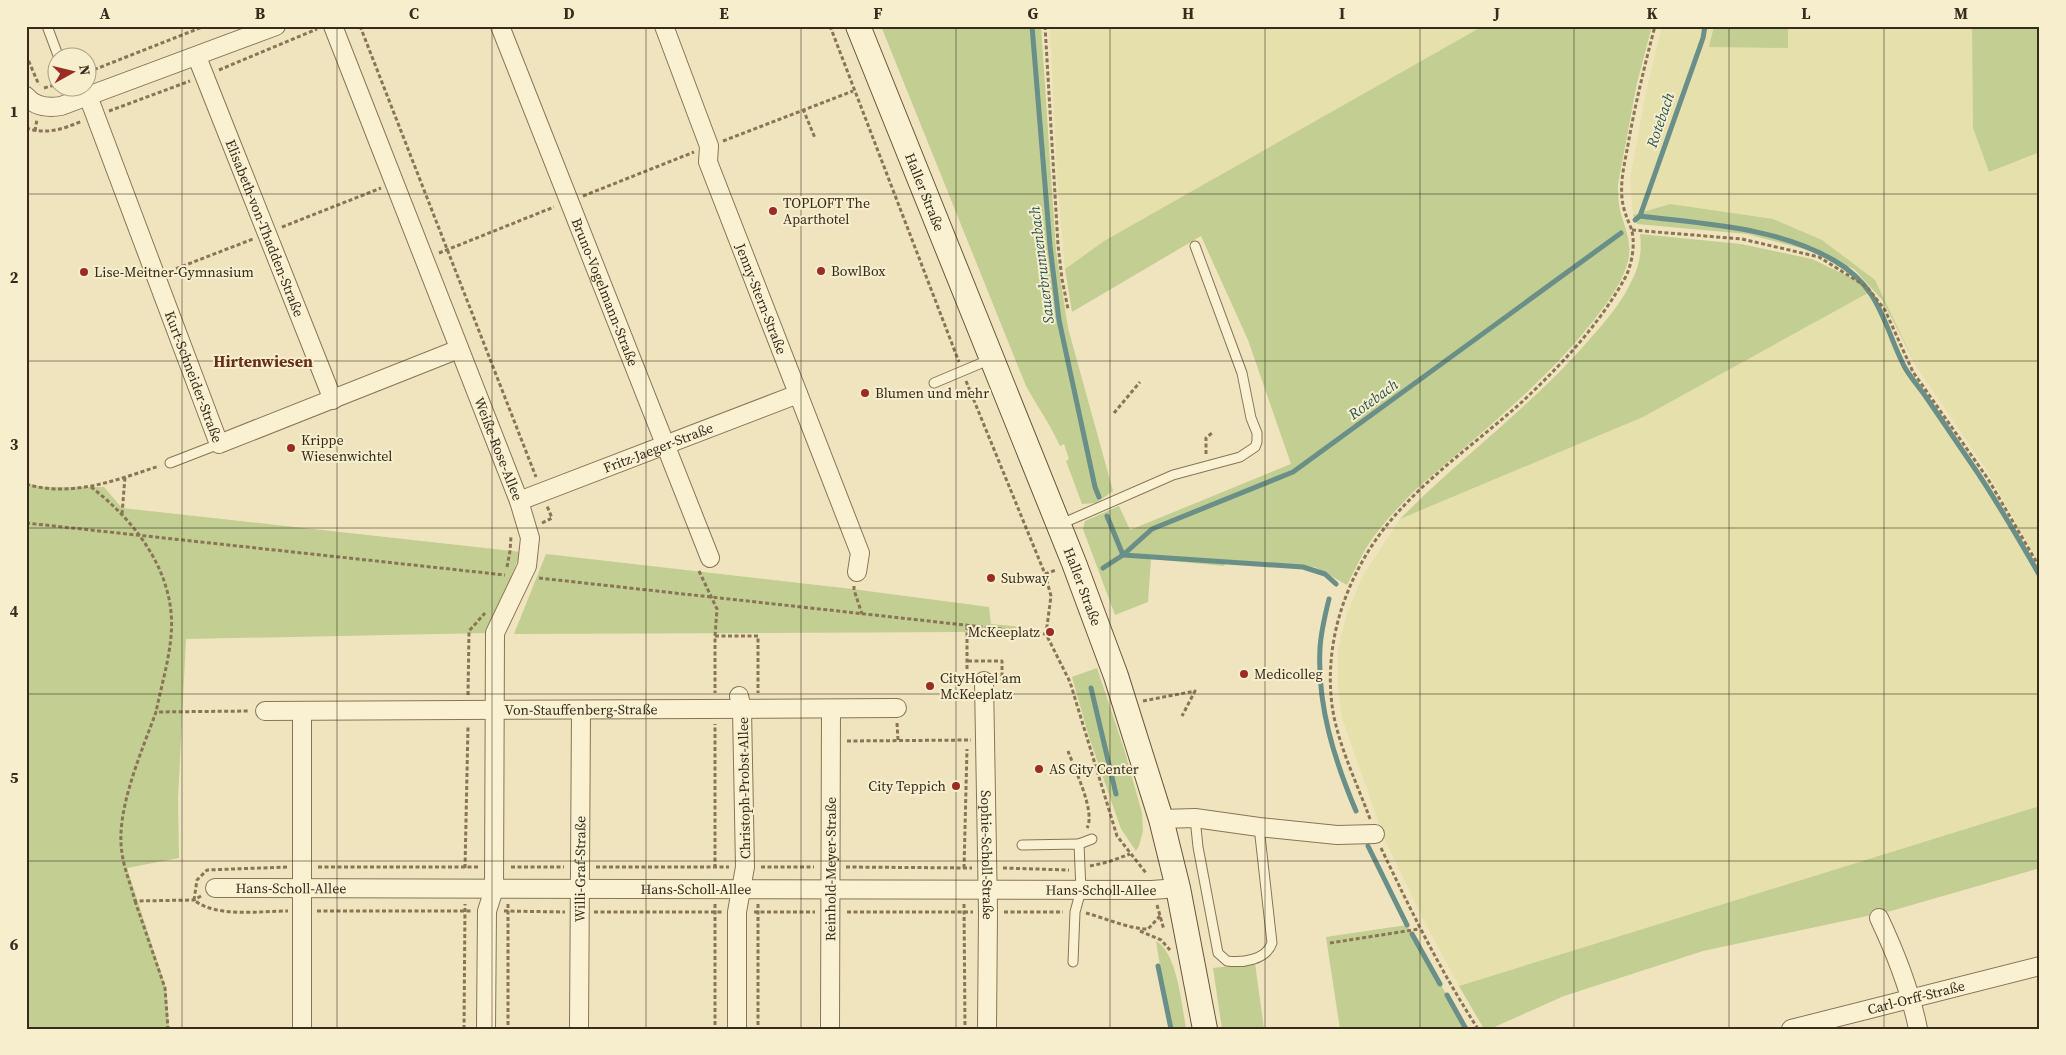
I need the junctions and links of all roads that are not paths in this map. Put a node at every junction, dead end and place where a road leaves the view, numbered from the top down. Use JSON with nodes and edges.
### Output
{"nodes":[{"id":1,"x":47,"y":26,"type":"edge"},
{"id":2,"x":276,"y":26,"type":"edge"},
{"id":3,"x":500,"y":26,"type":"edge"},
{"id":4,"x":664,"y":26,"type":"edge"},
{"id":5,"x":858,"y":26,"type":"edge"},
{"id":6,"x":325,"y":28,"type":"edge"},
{"id":7,"x":55,"y":48,"type":"edge"},
{"id":8,"x":197,"y":57,"type":"junction"},
{"id":9,"x":98,"y":89,"type":"edge"},
{"id":10,"x":26,"y":96,"type":"edge"},
{"id":11,"x":72,"y":98,"type":"edge"},
{"id":12,"x":81,"y":98,"type":"edge"},
{"id":13,"x":1195,"y":246,"type":"dead end"},
{"id":14,"x":459,"y":349,"type":"junction"},
{"id":15,"x":991,"y":359,"type":"junction"},
{"id":16,"x":934,"y":383,"type":"dead end"},
{"id":17,"x":798,"y":394,"type":"junction"},
{"id":18,"x":333,"y":400,"type":"junction"},
{"id":19,"x":219,"y":444,"type":"junction"},
{"id":20,"x":666,"y":446,"type":"junction"},
{"id":21,"x":170,"y":462,"type":"road end"},
{"id":22,"x":519,"y":501,"type":"junction"},
{"id":23,"x":1058,"y":525,"type":"junction"},
{"id":24,"x":710,"y":558,"type":"road end"},
{"id":25,"x":856,"y":572,"type":"road end"},
{"id":26,"x":976,"y":681,"type":"road end"},
{"id":27,"x":741,"y":703,"type":"junction"},
{"id":28,"x":897,"y":708,"type":"dead end"},
{"id":29,"x":831,"y":709,"type":"junction"},
{"id":30,"x":494,"y":710,"type":"junction"},
{"id":31,"x":581,"y":710,"type":"junction"},
{"id":32,"x":265,"y":711,"type":"road end"},
{"id":33,"x":302,"y":711,"type":"junction"},
{"id":34,"x":1195,"y":818,"type":"junction"},
{"id":35,"x":1160,"y":819,"type":"junction"},
{"id":36,"x":1259,"y":827,"type":"junction"},
{"id":37,"x":1375,"y":834,"type":"road end"},
{"id":38,"x":1092,"y":840,"type":"dead end"},
{"id":39,"x":1079,"y":844,"type":"junction"},
{"id":40,"x":1022,"y":845,"type":"dead end"},
{"id":41,"x":215,"y":888,"type":"road end"},
{"id":42,"x":302,"y":888,"type":"junction"},
{"id":43,"x":1178,"y":888,"type":"junction"},
{"id":44,"x":501,"y":889,"type":"junction"},
{"id":45,"x":580,"y":889,"type":"junction"},
{"id":46,"x":741,"y":889,"type":"junction"},
{"id":47,"x":831,"y":889,"type":"junction"},
{"id":48,"x":987,"y":890,"type":"junction"},
{"id":49,"x":1081,"y":890,"type":"junction"},
{"id":50,"x":1879,"y":918,"type":"dead end"},
{"id":51,"x":1073,"y":962,"type":"dead end"},
{"id":52,"x":2040,"y":966,"type":"edge"},
{"id":53,"x":1912,"y":999,"type":"junction"},
{"id":54,"x":302,"y":1029,"type":"edge"},
{"id":55,"x":486,"y":1029,"type":"edge"},
{"id":56,"x":579,"y":1029,"type":"edge"},
{"id":57,"x":738,"y":1029,"type":"edge"},
{"id":58,"x":830,"y":1029,"type":"edge"},
{"id":59,"x":987,"y":1029,"type":"edge"},
{"id":60,"x":1206,"y":1029,"type":"edge"},
{"id":61,"x":1791,"y":1029,"type":"edge"},
{"id":62,"x":1918,"y":1029,"type":"edge"}],
"edges":[{"from":1,"to":7,"type":"lane"},
{"from":2,"to":8,"type":"street"},
{"from":3,"to":20,"type":"street","name":"Bruno-Vogelmann-Straße"},
{"from":4,"to":17,"type":"street","name":"Jenny-Stern-Straße"},
{"from":5,"to":15,"type":"main road","name":"Haller Straße"},
{"from":6,"to":14,"type":"street","name":"Weiße-Rose-Allee"},
{"from":8,"to":9,"type":"street"},
{"from":8,"to":18,"type":"street","name":"Elisabeth-von-Thadden-Straße"},
{"from":10,"to":11,"type":"street"},
{"from":12,"to":19,"type":"street","name":"Kurt-Schneider-Straße"},
{"from":13,"to":23,"type":"lane"},
{"from":14,"to":18,"type":"street","name":"Kurt-Schneider-Straße"},
{"from":14,"to":22,"type":"street","name":"Weiße-Rose-Allee"},
{"from":15,"to":16,"type":"lane"},
{"from":15,"to":23,"type":"main road","name":"Haller Straße"},
{"from":17,"to":20,"type":"street","name":"Fritz-Jaeger-Straße"},
{"from":17,"to":25,"type":"street","name":"Jenny-Stern-Straße"},
{"from":18,"to":19,"type":"street","name":"Kurt-Schneider-Straße"},
{"from":19,"to":21,"type":"lane"},
{"from":20,"to":22,"type":"street","name":"Fritz-Jaeger-Straße"},
{"from":20,"to":24,"type":"street","name":"Bruno-Vogelmann-Straße"},
{"from":22,"to":30,"type":"street","name":"Weiße-Rose-Allee"},
{"from":23,"to":35,"type":"main road","name":"Haller Straße"},
{"from":26,"to":48,"type":"street","name":"Sophie-Scholl-Straße"},
{"from":27,"to":29,"type":"street","name":"Von-Stauffenberg-Straße"},
{"from":27,"to":31,"type":"street","name":"Von-Stauffenberg-Straße"},
{"from":27,"to":46,"type":"street","name":"Christoph-Probst-Allee"},
{"from":28,"to":29,"type":"street","name":"Von-Stauffenberg-Straße"},
{"from":29,"to":47,"type":"street","name":"Reinhold-Meyer-Straße"},
{"from":30,"to":31,"type":"street","name":"Von-Stauffenberg-Straße"},
{"from":30,"to":33,"type":"street","name":"Von-Stauffenberg-Straße"},
{"from":30,"to":44,"type":"street","name":"Weiße-Rose-Allee"},
{"from":31,"to":45,"type":"street","name":"Willi-Graf-Straße"},
{"from":32,"to":33,"type":"street","name":"Von-Stauffenberg-Straße"},
{"from":33,"to":42,"type":"street"},
{"from":34,"to":35,"type":"street"},
{"from":34,"to":36,"type":"street"},
{"from":34,"to":36,"type":"lane"},
{"from":35,"to":43,"type":"main road","name":"Haller Straße"},
{"from":36,"to":37,"type":"street"},
{"from":38,"to":39,"type":"lane"},
{"from":39,"to":40,"type":"lane"},
{"from":39,"to":49,"type":"lane"},
{"from":41,"to":42,"type":"street","name":"Hans-Scholl-Allee"},
{"from":42,"to":44,"type":"street","name":"Hans-Scholl-Allee"},
{"from":42,"to":54,"type":"street"},
{"from":43,"to":49,"type":"street","name":"Hans-Scholl-Allee"},
{"from":43,"to":60,"type":"main road","name":"Haller Straße"},
{"from":44,"to":45,"type":"street","name":"Hans-Scholl-Allee"},
{"from":44,"to":55,"type":"street","name":"Weiße-Rose-Allee"},
{"from":45,"to":46,"type":"street","name":"Hans-Scholl-Allee"},
{"from":45,"to":56,"type":"street","name":"Willi-Graf-Straße"},
{"from":46,"to":47,"type":"street","name":"Hans-Scholl-Allee"},
{"from":46,"to":57,"type":"street","name":"Christoph-Probst-Allee"},
{"from":47,"to":48,"type":"street","name":"Hans-Scholl-Allee"},
{"from":47,"to":58,"type":"street","name":"Reinhold-Meyer-Straße"},
{"from":48,"to":49,"type":"street","name":"Hans-Scholl-Allee"},
{"from":48,"to":59,"type":"street","name":"Sophie-Scholl-Straße"},
{"from":49,"to":51,"type":"lane"},
{"from":50,"to":53,"type":"street"},
{"from":52,"to":53,"type":"street","name":"Carl-Orff-Straße"},
{"from":53,"to":61,"type":"street","name":"Carl-Orff-Straße"},
{"from":53,"to":62,"type":"street"}]}
